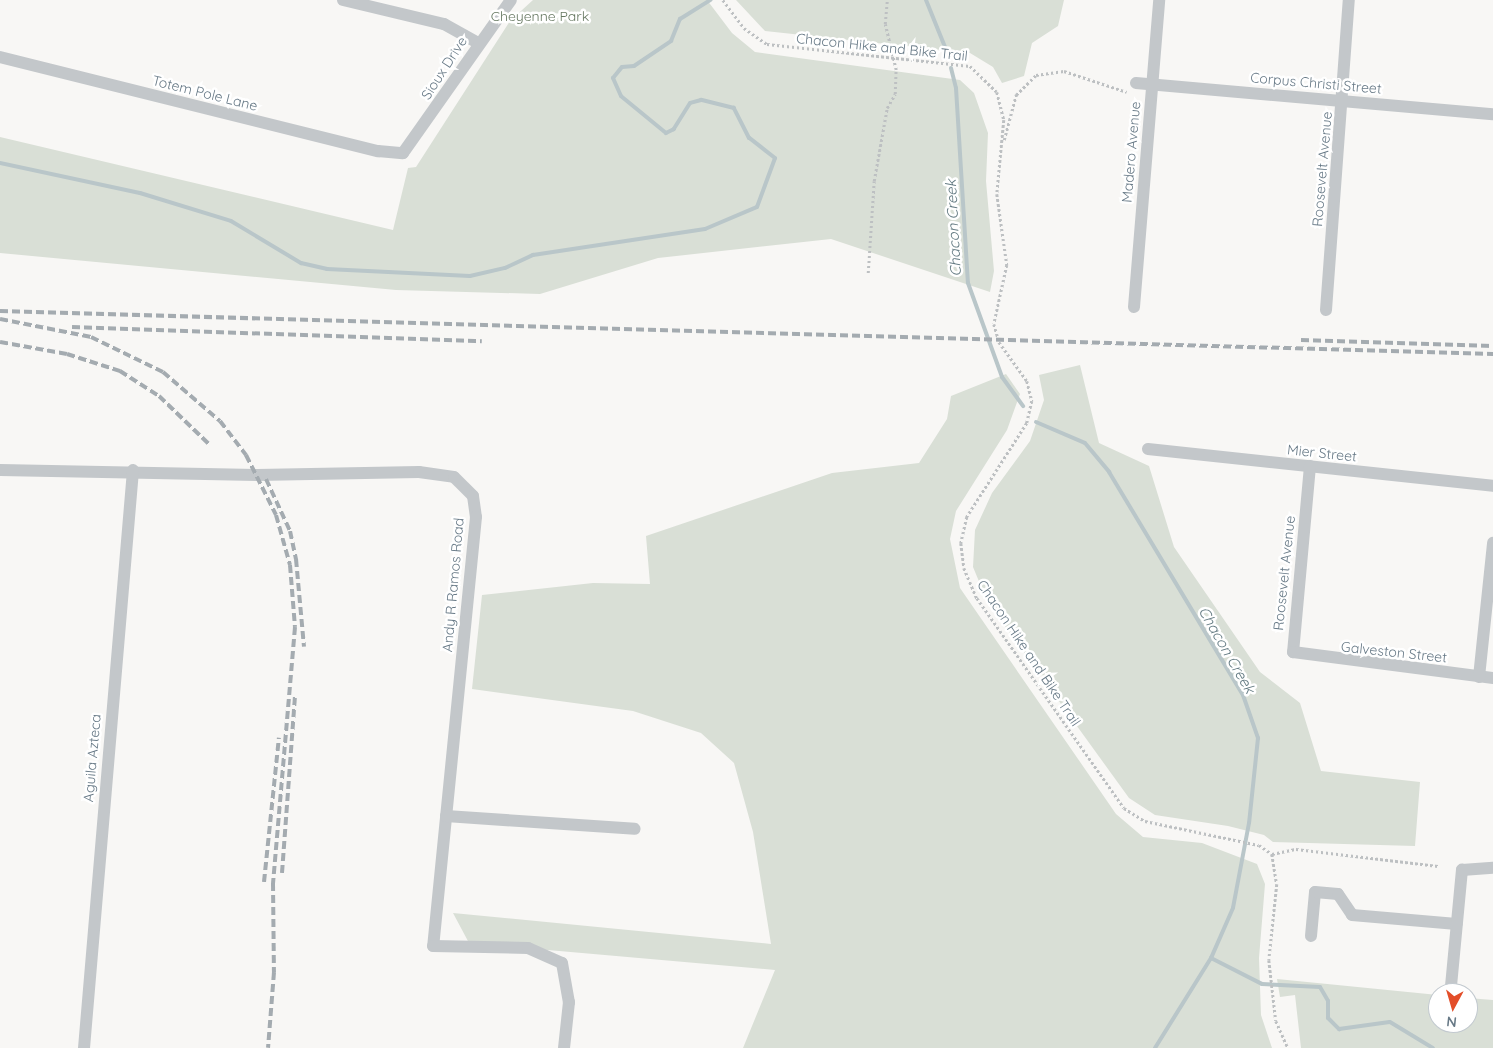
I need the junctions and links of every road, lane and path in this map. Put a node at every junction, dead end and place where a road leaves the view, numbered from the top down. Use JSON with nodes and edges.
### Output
{"nodes":[{"id":1,"x":343,"y":0,"type":"edge"},
{"id":2,"x":511,"y":0,"type":"edge"},
{"id":3,"x":723,"y":0,"type":"edge"},
{"id":4,"x":887,"y":0,"type":"edge"},
{"id":5,"x":1159,"y":0,"type":"edge"},
{"id":6,"x":1350,"y":0,"type":"edge"},
{"id":7,"x":478,"y":43,"type":"junction"},
{"id":8,"x":0,"y":57,"type":"edge"},
{"id":9,"x":892,"y":57,"type":"junction"},
{"id":10,"x":1152,"y":84,"type":"junction"},
{"id":11,"x":1134,"y":86,"type":"joint"},
{"id":12,"x":1342,"y":101,"type":"junction"},
{"id":13,"x":1493,"y":114,"type":"edge"},
{"id":14,"x":1003,"y":141,"type":"junction"},
{"id":15,"x":403,"y":153,"type":"joint"},
{"id":16,"x":868,"y":273,"type":"dead end"},
{"id":17,"x":1134,"y":307,"type":"dead end"},
{"id":18,"x":1326,"y":310,"type":"dead end"},
{"id":19,"x":1148,"y":449,"type":"dead end"},
{"id":20,"x":1310,"y":466,"type":"junction"},
{"id":21,"x":0,"y":470,"type":"edge"},
{"id":22,"x":133,"y":470,"type":"junction"},
{"id":23,"x":1493,"y":486,"type":"edge"},
{"id":24,"x":1493,"y":543,"type":"edge"},
{"id":25,"x":1293,"y":652,"type":"joint"},
{"id":26,"x":1479,"y":677,"type":"junction"},
{"id":27,"x":1493,"y":678,"type":"edge"},
{"id":28,"x":446,"y":816,"type":"junction"},
{"id":29,"x":635,"y":829,"type":"dead end"},
{"id":30,"x":1272,"y":854,"type":"junction"},
{"id":31,"x":1438,"y":866,"type":"dead end"},
{"id":32,"x":1493,"y":868,"type":"edge"},
{"id":33,"x":1457,"y":924,"type":"junction"},
{"id":34,"x":1312,"y":936,"type":"dead end"},
{"id":35,"x":1451,"y":983,"type":"edge"},
{"id":36,"x":84,"y":1048,"type":"edge"},
{"id":37,"x":564,"y":1048,"type":"edge"},
{"id":38,"x":1288,"y":1048,"type":"edge"}],
"edges":[{"from":1,"to":7,"type":"street"},
{"from":2,"to":7,"type":"street","name":"Sioux Drive"},
{"from":3,"to":9,"type":"path","name":"Chacon Hike and Bike Trail"},
{"from":4,"to":9,"type":"path"},
{"from":5,"to":10,"type":"street","name":"Madero Avenue"},
{"from":6,"to":12,"type":"street","name":"Roosevelt Avenue"},
{"from":7,"to":15,"type":"street","name":"Sioux Drive"},
{"from":8,"to":15,"type":"street","name":"Totem Pole Lane"},
{"from":9,"to":14,"type":"path","name":"Chacon Hike and Bike Trail"},
{"from":9,"to":16,"type":"path"},
{"from":10,"to":11,"type":"street","name":"Corpus Christi Street"},
{"from":10,"to":12,"type":"street","name":"Corpus Christi Street"},
{"from":10,"to":17,"type":"street","name":"Madero Avenue"},
{"from":11,"to":14,"type":"path","name":"Chacon Hike and Bike Trail"},
{"from":12,"to":13,"type":"street","name":"Corpus Christi Street"},
{"from":12,"to":18,"type":"street","name":"Roosevelt Avenue"},
{"from":14,"to":30,"type":"path","name":"Chacon Hike and Bike Trail"},
{"from":19,"to":20,"type":"street","name":"Mier Street"},
{"from":20,"to":23,"type":"street","name":"Mier Street"},
{"from":20,"to":25,"type":"street","name":"Roosevelt Avenue"},
{"from":21,"to":22,"type":"street","name":"Andy R Ramos Road"},
{"from":22,"to":28,"type":"street","name":"Andy R Ramos Road"},
{"from":22,"to":36,"type":"street","name":"Aguila Azteca"},
{"from":24,"to":26,"type":"street"},
{"from":25,"to":26,"type":"street","name":"Galveston Street"},
{"from":26,"to":27,"type":"street","name":"Galveston Street"},
{"from":28,"to":29,"type":"street"},
{"from":28,"to":37,"type":"street","name":"Andy R Ramos Road"},
{"from":30,"to":31,"type":"path"},
{"from":30,"to":38,"type":"path"},
{"from":32,"to":33,"type":"street"},
{"from":33,"to":34,"type":"street"},
{"from":33,"to":35,"type":"street"}]}
